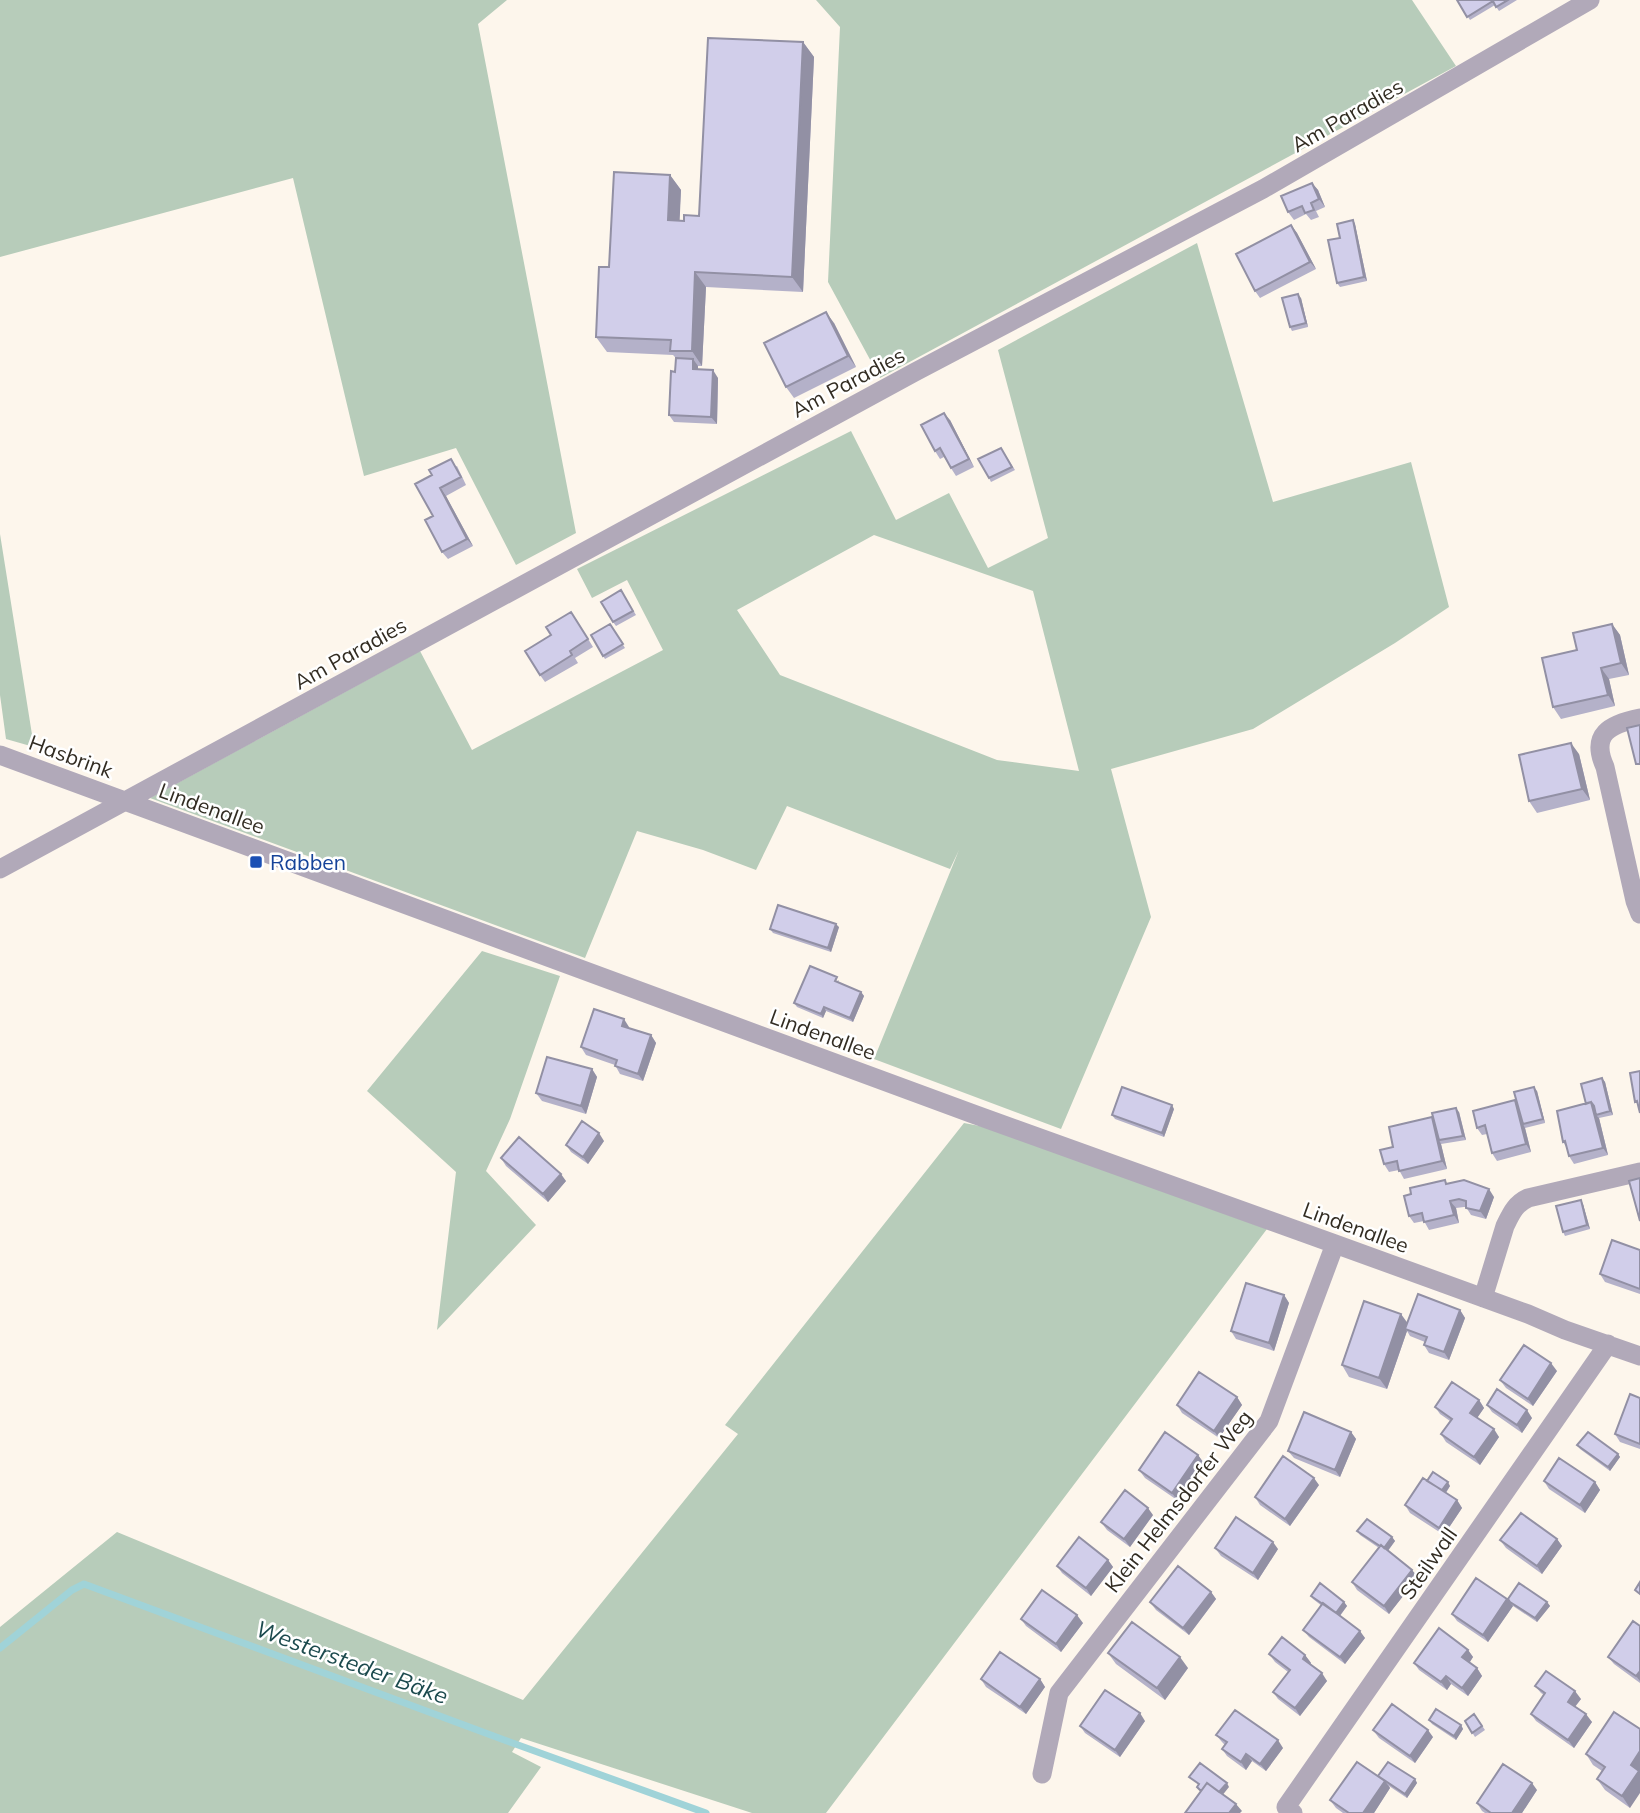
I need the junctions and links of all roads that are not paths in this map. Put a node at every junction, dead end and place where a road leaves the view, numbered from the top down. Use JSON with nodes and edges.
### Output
{"nodes":[{"id":1,"x":1590,"y":0,"type":"edge"},
{"id":2,"x":1640,"y":718,"type":"edge"},
{"id":3,"x":0,"y":755,"type":"edge"},
{"id":4,"x":126,"y":801,"type":"junction"},
{"id":5,"x":0,"y":869,"type":"edge"},
{"id":6,"x":1640,"y":914,"type":"edge"},
{"id":7,"x":1640,"y":1172,"type":"edge"},
{"id":8,"x":1335,"y":1244,"type":"junction"},
{"id":9,"x":1483,"y":1298,"type":"junction"},
{"id":10,"x":1608,"y":1344,"type":"junction"},
{"id":11,"x":1640,"y":1356,"type":"edge"},
{"id":12,"x":1042,"y":1774,"type":"dead end"},
{"id":13,"x":1287,"y":1811,"type":"edge"}],
"edges":[{"from":1,"to":4,"type":"street","name":"Am Paradies"},
{"from":2,"to":6,"type":"street"},
{"from":3,"to":4,"type":"street","name":"Hasbrink"},
{"from":4,"to":5,"type":"street","name":"Lindenallee"},
{"from":4,"to":8,"type":"street","name":"Lindenallee"},
{"from":7,"to":9,"type":"street"},
{"from":8,"to":9,"type":"street","name":"Lindenallee"},
{"from":8,"to":12,"type":"street","name":"Klein Helmsdorfer Weg"},
{"from":9,"to":10,"type":"street","name":"Lindenallee"},
{"from":10,"to":11,"type":"street","name":"Lindenallee"},
{"from":10,"to":13,"type":"street","name":"Steilwall"}]}
